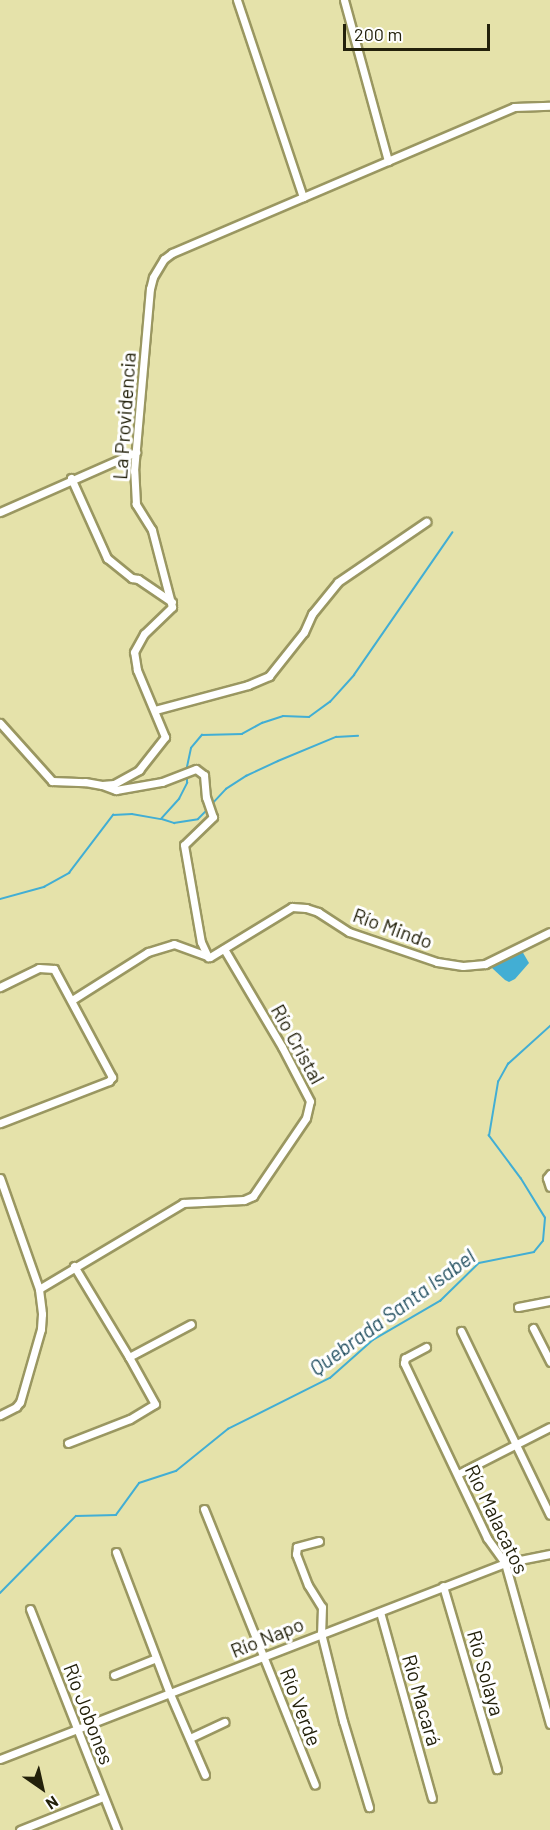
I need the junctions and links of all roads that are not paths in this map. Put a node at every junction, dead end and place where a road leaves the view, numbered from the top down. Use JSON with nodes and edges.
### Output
{"nodes":[{"id":1,"x":237,"y":0,"type":"edge"},
{"id":2,"x":344,"y":0,"type":"edge"},
{"id":3,"x":550,"y":106,"type":"edge"},
{"id":4,"x":388,"y":161,"type":"junction"},
{"id":5,"x":303,"y":197,"type":"junction"},
{"id":6,"x":136,"y":452,"type":"junction"},
{"id":7,"x":123,"y":458,"type":"junction"},
{"id":8,"x":134,"y":471,"type":"junction"},
{"id":9,"x":71,"y":478,"type":"junction"},
{"id":10,"x":0,"y":512,"type":"edge"},
{"id":11,"x":426,"y":522,"type":"dead end"},
{"id":12,"x":172,"y":602,"type":"junction"},
{"id":13,"x":155,"y":710,"type":"junction"},
{"id":14,"x":0,"y":723,"type":"edge"},
{"id":15,"x":102,"y":785,"type":"junction"},
{"id":16,"x":550,"y":932,"type":"edge"},
{"id":17,"x":224,"y":949,"type":"junction"},
{"id":18,"x":208,"y":957,"type":"junction"},
{"id":19,"x":0,"y":987,"type":"edge"},
{"id":20,"x":72,"y":1000,"type":"junction"},
{"id":21,"x":0,"y":1123,"type":"edge"},
{"id":22,"x":550,"y":1174,"type":"edge"},
{"id":23,"x":0,"y":1178,"type":"edge"},
{"id":24,"x":550,"y":1187,"type":"edge"},
{"id":25,"x":74,"y":1266,"type":"junction"},
{"id":26,"x":39,"y":1289,"type":"junction"},
{"id":27,"x":550,"y":1301,"type":"edge"},
{"id":28,"x":518,"y":1307,"type":"dead end"},
{"id":29,"x":191,"y":1324,"type":"dead end"},
{"id":30,"x":533,"y":1328,"type":"dead end"},
{"id":31,"x":461,"y":1331,"type":"dead end"},
{"id":32,"x":426,"y":1347,"type":"dead end"},
{"id":33,"x":129,"y":1357,"type":"junction"},
{"id":34,"x":550,"y":1362,"type":"edge"},
{"id":35,"x":0,"y":1415,"type":"edge"},
{"id":36,"x":550,"y":1426,"type":"edge"},
{"id":37,"x":68,"y":1443,"type":"dead end"},
{"id":38,"x":518,"y":1444,"type":"junction"},
{"id":39,"x":458,"y":1474,"type":"junction"},
{"id":40,"x":204,"y":1509,"type":"dead end"},
{"id":41,"x":550,"y":1515,"type":"edge"},
{"id":42,"x":319,"y":1541,"type":"dead end"},
{"id":43,"x":116,"y":1551,"type":"dead end"},
{"id":44,"x":550,"y":1554,"type":"edge"},
{"id":45,"x":505,"y":1563,"type":"junction"},
{"id":46,"x":443,"y":1586,"type":"junction"},
{"id":47,"x":30,"y":1609,"type":"dead end"},
{"id":48,"x":380,"y":1612,"type":"junction"},
{"id":49,"x":321,"y":1633,"type":"junction"},
{"id":50,"x":264,"y":1655,"type":"junction"},
{"id":51,"x":156,"y":1658,"type":"junction"},
{"id":52,"x":114,"y":1675,"type":"dead end"},
{"id":53,"x":170,"y":1694,"type":"junction"},
{"id":54,"x":225,"y":1722,"type":"dead end"},
{"id":55,"x":550,"y":1724,"type":"edge"},
{"id":56,"x":78,"y":1728,"type":"junction"},
{"id":57,"x":190,"y":1738,"type":"junction"},
{"id":58,"x":0,"y":1760,"type":"edge"},
{"id":59,"x":497,"y":1768,"type":"dead end"},
{"id":60,"x":205,"y":1776,"type":"dead end"},
{"id":61,"x":315,"y":1785,"type":"dead end"},
{"id":62,"x":103,"y":1797,"type":"junction"},
{"id":63,"x":432,"y":1798,"type":"dead end"},
{"id":64,"x":369,"y":1807,"type":"dead end"},
{"id":65,"x":20,"y":1830,"type":"edge"},
{"id":66,"x":117,"y":1830,"type":"edge"}],
"edges":[{"from":1,"to":5,"type":"street"},
{"from":2,"to":4,"type":"street"},
{"from":3,"to":4,"type":"street"},
{"from":4,"to":5,"type":"street"},
{"from":5,"to":6,"type":"street","name":"La Providencia"},
{"from":6,"to":7,"type":"street"},
{"from":6,"to":8,"type":"street","name":"La Providencia"},
{"from":7,"to":8,"type":"street"},
{"from":7,"to":9,"type":"street"},
{"from":8,"to":12,"type":"street","name":"La Providencia"},
{"from":9,"to":10,"type":"street"},
{"from":9,"to":12,"type":"street"},
{"from":11,"to":13,"type":"street"},
{"from":12,"to":13,"type":"street"},
{"from":13,"to":15,"type":"street"},
{"from":14,"to":15,"type":"street"},
{"from":15,"to":18,"type":"street"},
{"from":16,"to":17,"type":"street","name":"Río Mindo"},
{"from":17,"to":18,"type":"street","name":"Río Mindo"},
{"from":17,"to":25,"type":"street","name":"Río Cristal"},
{"from":18,"to":20,"type":"street"},
{"from":19,"to":20,"type":"street"},
{"from":20,"to":21,"type":"street"},
{"from":22,"to":24,"type":"street"},
{"from":23,"to":26,"type":"street"},
{"from":25,"to":26,"type":"street","name":"Río Cristal"},
{"from":25,"to":33,"type":"street"},
{"from":26,"to":35,"type":"street"},
{"from":27,"to":28,"type":"street"},
{"from":29,"to":33,"type":"street"},
{"from":30,"to":34,"type":"street"},
{"from":31,"to":38,"type":"street"},
{"from":32,"to":39,"type":"street","name":"Río Malacatos"},
{"from":33,"to":37,"type":"street"},
{"from":36,"to":38,"type":"street"},
{"from":38,"to":39,"type":"street"},
{"from":38,"to":41,"type":"street"},
{"from":39,"to":45,"type":"street","name":"Río Malacatos"},
{"from":40,"to":50,"type":"street","name":"Río Verde"},
{"from":42,"to":49,"type":"street"},
{"from":43,"to":51,"type":"street"},
{"from":44,"to":45,"type":"street","name":"Río Napo"},
{"from":45,"to":46,"type":"street","name":"Río Napo"},
{"from":45,"to":55,"type":"street","name":"Río Malacatos"},
{"from":46,"to":48,"type":"street","name":"Río Napo"},
{"from":46,"to":59,"type":"street","name":"Río Solaya"},
{"from":47,"to":56,"type":"street","name":"Río Jobones"},
{"from":48,"to":49,"type":"street","name":"Río Napo"},
{"from":48,"to":63,"type":"street","name":"Río Macará"},
{"from":49,"to":50,"type":"street","name":"Río Napo"},
{"from":49,"to":64,"type":"street"},
{"from":50,"to":53,"type":"street","name":"Río Napo"},
{"from":50,"to":61,"type":"street","name":"Río Verde"},
{"from":51,"to":52,"type":"street"},
{"from":51,"to":53,"type":"street"},
{"from":53,"to":56,"type":"street","name":"Río Napo"},
{"from":53,"to":57,"type":"street"},
{"from":54,"to":57,"type":"street"},
{"from":56,"to":58,"type":"street","name":"Río Napo"},
{"from":56,"to":62,"type":"street","name":"Río Jobones"},
{"from":57,"to":60,"type":"street"},
{"from":62,"to":65,"type":"street"},
{"from":62,"to":66,"type":"street","name":"Río Jobones"}]}
